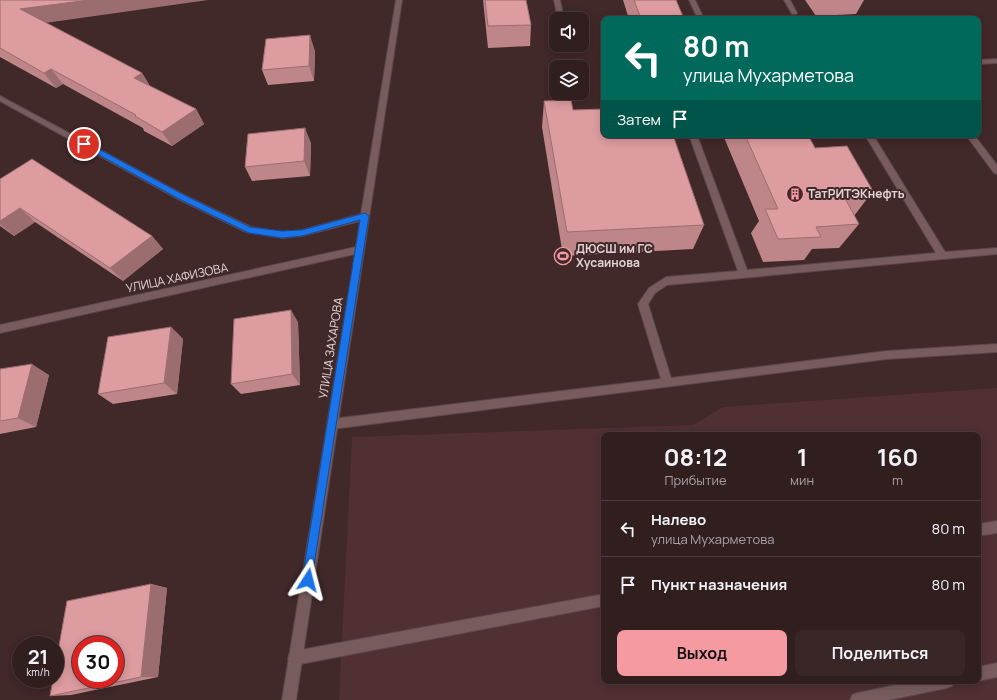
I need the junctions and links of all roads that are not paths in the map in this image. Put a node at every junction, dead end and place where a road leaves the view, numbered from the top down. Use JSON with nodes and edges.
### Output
{"nodes":[{"id":1,"x":399,"y":0,"type":"edge"},
{"id":2,"x":557,"y":0,"type":"edge"},
{"id":3,"x":692,"y":0,"type":"edge"},
{"id":4,"x":787,"y":0,"type":"edge"},
{"id":5,"x":560,"y":12,"type":"edge"},
{"id":6,"x":794,"y":13,"type":"dead end"},
{"id":7,"x":700,"y":16,"type":"edge"},
{"id":8,"x":997,"y":61,"type":"edge"},
{"id":9,"x":981,"y":62,"type":"edge"},
{"id":10,"x":0,"y":98,"type":"edge"},
{"id":11,"x":694,"y":138,"type":"edge"},
{"id":12,"x":871,"y":138,"type":"edge"},
{"id":13,"x":972,"y":138,"type":"edge"},
{"id":14,"x":997,"y":171,"type":"edge"},
{"id":15,"x":365,"y":216,"type":"junction"},
{"id":16,"x":359,"y":250,"type":"junction"},
{"id":17,"x":997,"y":251,"type":"edge"},
{"id":18,"x":943,"y":256,"type":"junction"},
{"id":19,"x":744,"y":274,"type":"junction"},
{"id":20,"x":0,"y":329,"type":"edge"},
{"id":21,"x":997,"y":348,"type":"edge"},
{"id":22,"x":667,"y":383,"type":"junction"},
{"id":23,"x":332,"y":424,"type":"junction"},
{"id":24,"x":997,"y":527,"type":"edge"},
{"id":25,"x":981,"y":530,"type":"edge"},
{"id":26,"x":601,"y":601,"type":"edge"},
{"id":27,"x":295,"y":658,"type":"junction"},
{"id":28,"x":997,"y":670,"type":"edge"},
{"id":29,"x":981,"y":673,"type":"edge"},
{"id":30,"x":932,"y":684,"type":"edge"},
{"id":31,"x":289,"y":700,"type":"edge"},
{"id":32,"x":857,"y":700,"type":"edge"}],
"edges":[{"from":1,"to":15,"type":"street","name":"УЛИЦА ЗАХАРОВА"},
{"from":2,"to":5,"type":"street"},
{"from":3,"to":7,"type":"street"},
{"from":4,"to":6,"type":"street"},
{"from":8,"to":9,"type":"street"},
{"from":10,"to":15,"type":"street"},
{"from":11,"to":19,"type":"street"},
{"from":12,"to":18,"type":"street"},
{"from":13,"to":14,"type":"street"},
{"from":15,"to":16,"type":"street","name":"УЛИЦА ЗАХАРОВА"},
{"from":16,"to":20,"type":"street","name":"УЛИЦА ХАФИЗОВА"},
{"from":16,"to":23,"type":"street","name":"УЛИЦА ЗАХАРОВА"},
{"from":17,"to":18,"type":"street"},
{"from":18,"to":19,"type":"street"},
{"from":19,"to":22,"type":"street"},
{"from":21,"to":22,"type":"street"},
{"from":22,"to":23,"type":"street"},
{"from":23,"to":27,"type":"street","name":"УЛИЦА ЗАХАРОВА"},
{"from":24,"to":25,"type":"street"},
{"from":26,"to":27,"type":"street"},
{"from":27,"to":31,"type":"street","name":"УЛИЦА ЗАХАРОВА"},
{"from":28,"to":29,"type":"street"},
{"from":30,"to":32,"type":"street"}]}
